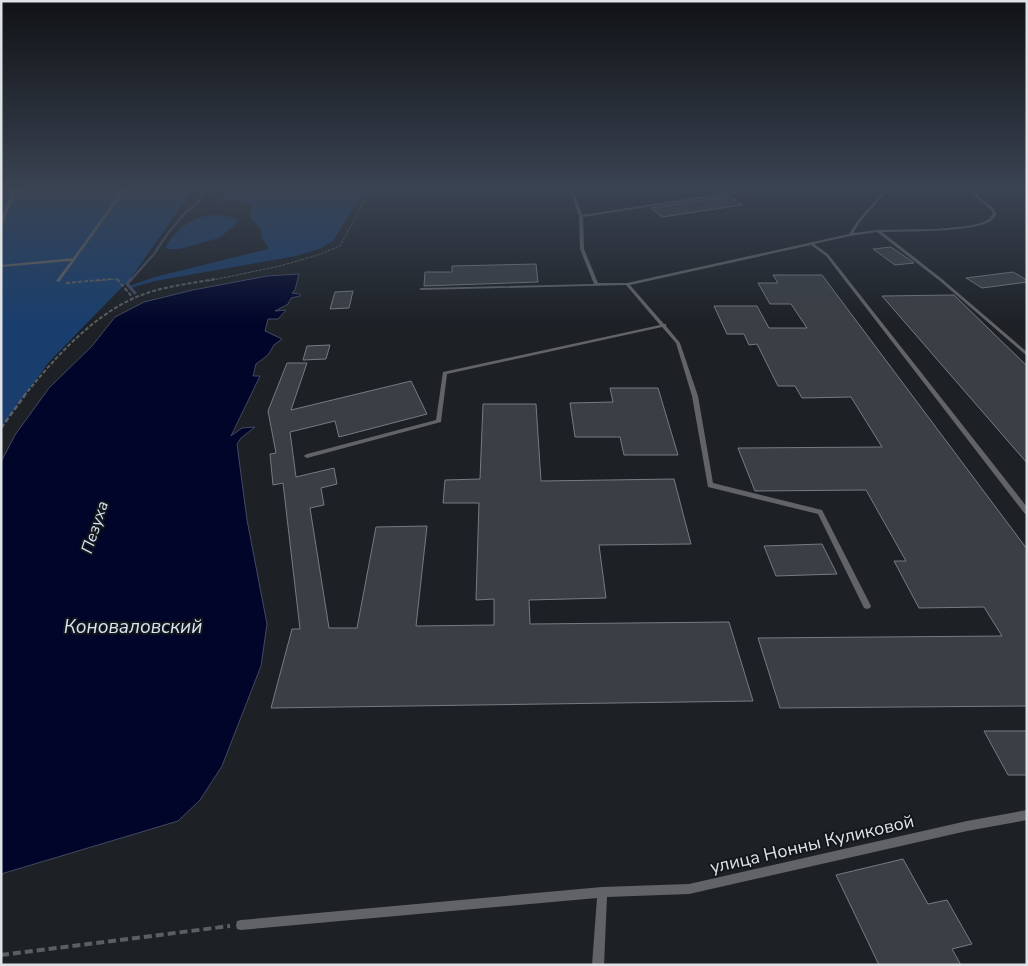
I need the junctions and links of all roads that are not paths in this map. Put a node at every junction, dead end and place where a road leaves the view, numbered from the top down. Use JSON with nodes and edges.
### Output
{"nodes":[{"id":1,"x":92,"y":234,"type":"edge"},
{"id":2,"x":582,"y":234,"type":"edge"},
{"id":3,"x":856,"y":234,"type":"edge"},
{"id":4,"x":882,"y":234,"type":"edge"},
{"id":5,"x":850,"y":235,"type":"joint"},
{"id":6,"x":812,"y":244,"type":"junction"},
{"id":7,"x":74,"y":259,"type":"junction"},
{"id":8,"x":1,"y":266,"type":"edge"},
{"id":9,"x":58,"y":281,"type":"road end"},
{"id":10,"x":596,"y":284,"type":"junction"},
{"id":11,"x":627,"y":284,"type":"junction"},
{"id":12,"x":421,"y":289,"type":"dead end"},
{"id":13,"x":664,"y":326,"type":"junction"},
{"id":14,"x":1027,"y":355,"type":"edge"},
{"id":15,"x":307,"y":456,"type":"dead end"},
{"id":16,"x":1027,"y":512,"type":"edge"},
{"id":17,"x":867,"y":606,"type":"dead end"},
{"id":18,"x":1027,"y":815,"type":"edge"},
{"id":19,"x":602,"y":892,"type":"junction"},
{"id":20,"x":241,"y":924,"type":"road end"},
{"id":21,"x":598,"y":965,"type":"edge"}],
"edges":[{"from":1,"to":7,"type":"lane"},
{"from":2,"to":10,"type":"lane"},
{"from":3,"to":5,"type":"lane"},
{"from":4,"to":14,"type":"lane"},
{"from":5,"to":6,"type":"lane"},
{"from":6,"to":11,"type":"lane"},
{"from":6,"to":16,"type":"lane"},
{"from":7,"to":8,"type":"lane"},
{"from":7,"to":9,"type":"lane"},
{"from":10,"to":11,"type":"lane"},
{"from":10,"to":12,"type":"lane"},
{"from":11,"to":13,"type":"lane"},
{"from":13,"to":15,"type":"lane"},
{"from":13,"to":17,"type":"lane"},
{"from":18,"to":19,"type":"lane","name":"улица Нонны Куликовой"},
{"from":19,"to":20,"type":"lane","name":"улица Нонны Куликовой"},
{"from":19,"to":21,"type":"lane"}]}
